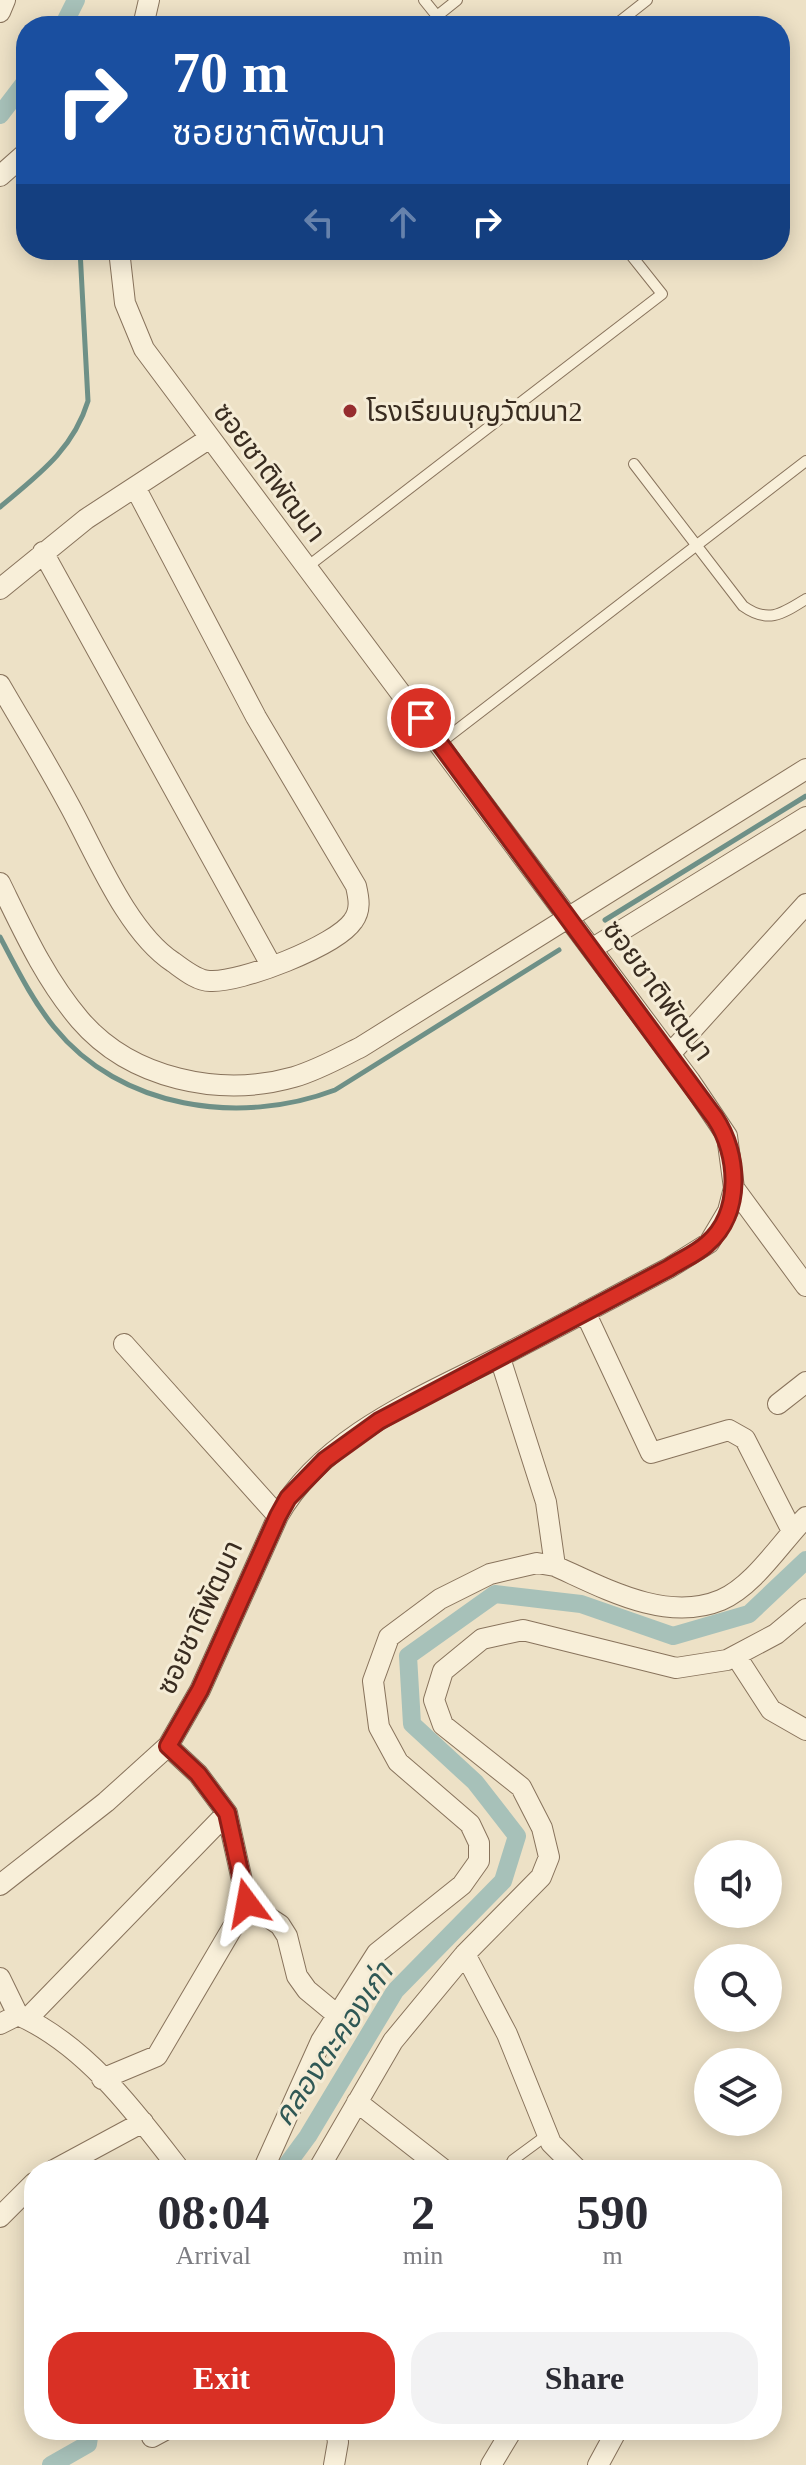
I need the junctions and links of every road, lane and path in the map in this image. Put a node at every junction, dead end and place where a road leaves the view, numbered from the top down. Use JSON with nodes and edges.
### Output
{"nodes":[{"id":1,"x":5,"y":0,"type":"edge"},
{"id":2,"x":424,"y":0,"type":"edge"},
{"id":3,"x":457,"y":0,"type":"edge"},
{"id":4,"x":647,"y":0,"type":"edge"},
{"id":5,"x":0,"y":12,"type":"edge"},
{"id":6,"x":437,"y":16,"type":"joint"},
{"id":7,"x":627,"y":16,"type":"edge"},
{"id":8,"x":16,"y":162,"type":"edge"},
{"id":9,"x":0,"y":176,"type":"edge"},
{"id":10,"x":120,"y":260,"type":"edge"},
{"id":11,"x":635,"y":260,"type":"edge"},
{"id":12,"x":210,"y":438,"type":"junction"},
{"id":13,"x":806,"y":461,"type":"edge"},
{"id":14,"x":634,"y":464,"type":"dead end"},
{"id":15,"x":135,"y":487,"type":"junction"},
{"id":16,"x":696,"y":546,"type":"junction"},
{"id":17,"x":43,"y":552,"type":"junction"},
{"id":18,"x":307,"y":567,"type":"junction"},
{"id":19,"x":0,"y":589,"type":"edge"},
{"id":20,"x":806,"y":599,"type":"edge"},
{"id":21,"x":0,"y":685,"type":"edge"},
{"id":22,"x":440,"y":743,"type":"junction"},
{"id":23,"x":806,"y":769,"type":"edge"},
{"id":24,"x":806,"y":817,"type":"edge"},
{"id":25,"x":0,"y":883,"type":"edge"},
{"id":26,"x":806,"y":904,"type":"edge"},
{"id":27,"x":569,"y":915,"type":"junction"},
{"id":28,"x":593,"y":948,"type":"junction"},
{"id":29,"x":271,"y":965,"type":"junction"},
{"id":30,"x":670,"y":1054,"type":"junction"},
{"id":31,"x":734,"y":1188,"type":"junction"},
{"id":32,"x":806,"y":1286,"type":"edge"},
{"id":33,"x":585,"y":1312,"type":"junction"},
{"id":34,"x":124,"y":1344,"type":"dead end"},
{"id":35,"x":500,"y":1358,"type":"junction"},
{"id":36,"x":806,"y":1382,"type":"edge"},
{"id":37,"x":778,"y":1404,"type":"dead end"},
{"id":38,"x":278,"y":1516,"type":"junction"},
{"id":39,"x":799,"y":1524,"type":"edge"},
{"id":40,"x":555,"y":1566,"type":"junction"},
{"id":41,"x":806,"y":1609,"type":"edge"},
{"id":42,"x":736,"y":1656,"type":"junction"},
{"id":43,"x":806,"y":1730,"type":"edge"},
{"id":44,"x":168,"y":1746,"type":"junction"},
{"id":45,"x":227,"y":1813,"type":"junction"},
{"id":46,"x":0,"y":1885,"type":"edge"},
{"id":47,"x":247,"y":1903,"type":"junction"},
{"id":48,"x":465,"y":1954,"type":"junction"},
{"id":49,"x":0,"y":1978,"type":"edge"},
{"id":50,"x":336,"y":2014,"type":"junction"},
{"id":51,"x":15,"y":2019,"type":"edge"},
{"id":52,"x":102,"y":2079,"type":"junction"},
{"id":53,"x":357,"y":2102,"type":"junction"},
{"id":54,"x":143,"y":2122,"type":"junction"},
{"id":55,"x":547,"y":2135,"type":"junction"},
{"id":56,"x":73,"y":2160,"type":"edge"},
{"id":57,"x":172,"y":2160,"type":"edge"},
{"id":58,"x":268,"y":2160,"type":"edge"},
{"id":59,"x":324,"y":2160,"type":"edge"},
{"id":60,"x":431,"y":2160,"type":"edge"},
{"id":61,"x":513,"y":2160,"type":"edge"},
{"id":62,"x":569,"y":2160,"type":"edge"},
{"id":63,"x":24,"y":2193,"type":"edge"},
{"id":64,"x":0,"y":2217,"type":"edge"},
{"id":65,"x":338,"y":2440,"type":"edge"},
{"id":66,"x":506,"y":2440,"type":"edge"},
{"id":67,"x":612,"y":2440,"type":"edge"},
{"id":68,"x":334,"y":2465,"type":"edge"},
{"id":69,"x":491,"y":2465,"type":"edge"},
{"id":70,"x":598,"y":2465,"type":"edge"}],
"edges":[{"from":1,"to":5,"type":"street"},
{"from":2,"to":6,"type":"lane"},
{"from":3,"to":6,"type":"lane"},
{"from":4,"to":7,"type":"lane"},
{"from":8,"to":9,"type":"street"},
{"from":10,"to":12,"type":"street","name":"ซอยชาติพัฒนา"},
{"from":11,"to":18,"type":"lane"},
{"from":12,"to":15,"type":"street"},
{"from":12,"to":18,"type":"street","name":"ซอยชาติพัฒนา"},
{"from":13,"to":16,"type":"lane"},
{"from":14,"to":16,"type":"lane"},
{"from":15,"to":17,"type":"street"},
{"from":15,"to":29,"type":"street"},
{"from":16,"to":20,"type":"lane"},
{"from":16,"to":22,"type":"lane"},
{"from":17,"to":19,"type":"street"},
{"from":17,"to":29,"type":"street"},
{"from":18,"to":22,"type":"street","name":"ซอยชาติพัฒนา"},
{"from":21,"to":29,"type":"street"},
{"from":22,"to":27,"type":"street","name":"ซอยชาติพัฒนา"},
{"from":23,"to":27,"type":"street"},
{"from":24,"to":28,"type":"street"},
{"from":25,"to":27,"type":"street"},
{"from":26,"to":30,"type":"street"},
{"from":27,"to":28,"type":"street","name":"ซอยชาติพัฒนา"},
{"from":28,"to":30,"type":"street","name":"ซอยชาติพัฒนา"},
{"from":30,"to":31,"type":"street","name":"ซอยชาติพัฒนา"},
{"from":31,"to":32,"type":"street"},
{"from":31,"to":33,"type":"street","name":"ซอยชาติพัฒนา"},
{"from":33,"to":35,"type":"street","name":"ซอยชาติพัฒนา"},
{"from":33,"to":39,"type":"street"},
{"from":34,"to":38,"type":"street"},
{"from":35,"to":38,"type":"street","name":"ซอยชาติพัฒนา"},
{"from":35,"to":40,"type":"street"},
{"from":36,"to":37,"type":"street"},
{"from":38,"to":44,"type":"street","name":"ซอยชาติพัฒนา"},
{"from":39,"to":40,"type":"street"},
{"from":40,"to":50,"type":"street"},
{"from":41,"to":42,"type":"street"},
{"from":42,"to":43,"type":"street"},
{"from":42,"to":48,"type":"street"},
{"from":44,"to":45,"type":"street"},
{"from":44,"to":46,"type":"street","name":"ซอยชาติพัฒนา"},
{"from":45,"to":47,"type":"street"},
{"from":45,"to":51,"type":"street"},
{"from":47,"to":50,"type":"street"},
{"from":47,"to":52,"type":"street"},
{"from":48,"to":53,"type":"street"},
{"from":48,"to":55,"type":"street"},
{"from":49,"to":51,"type":"street"},
{"from":50,"to":58,"type":"street"},
{"from":51,"to":52,"type":"street"},
{"from":52,"to":54,"type":"street"},
{"from":53,"to":59,"type":"street"},
{"from":53,"to":60,"type":"street"},
{"from":54,"to":56,"type":"street"},
{"from":54,"to":57,"type":"street"},
{"from":55,"to":61,"type":"lane"},
{"from":55,"to":62,"type":"street"},
{"from":63,"to":64,"type":"street"},
{"from":65,"to":68,"type":"street"},
{"from":66,"to":69,"type":"street"},
{"from":67,"to":70,"type":"street"}]}
